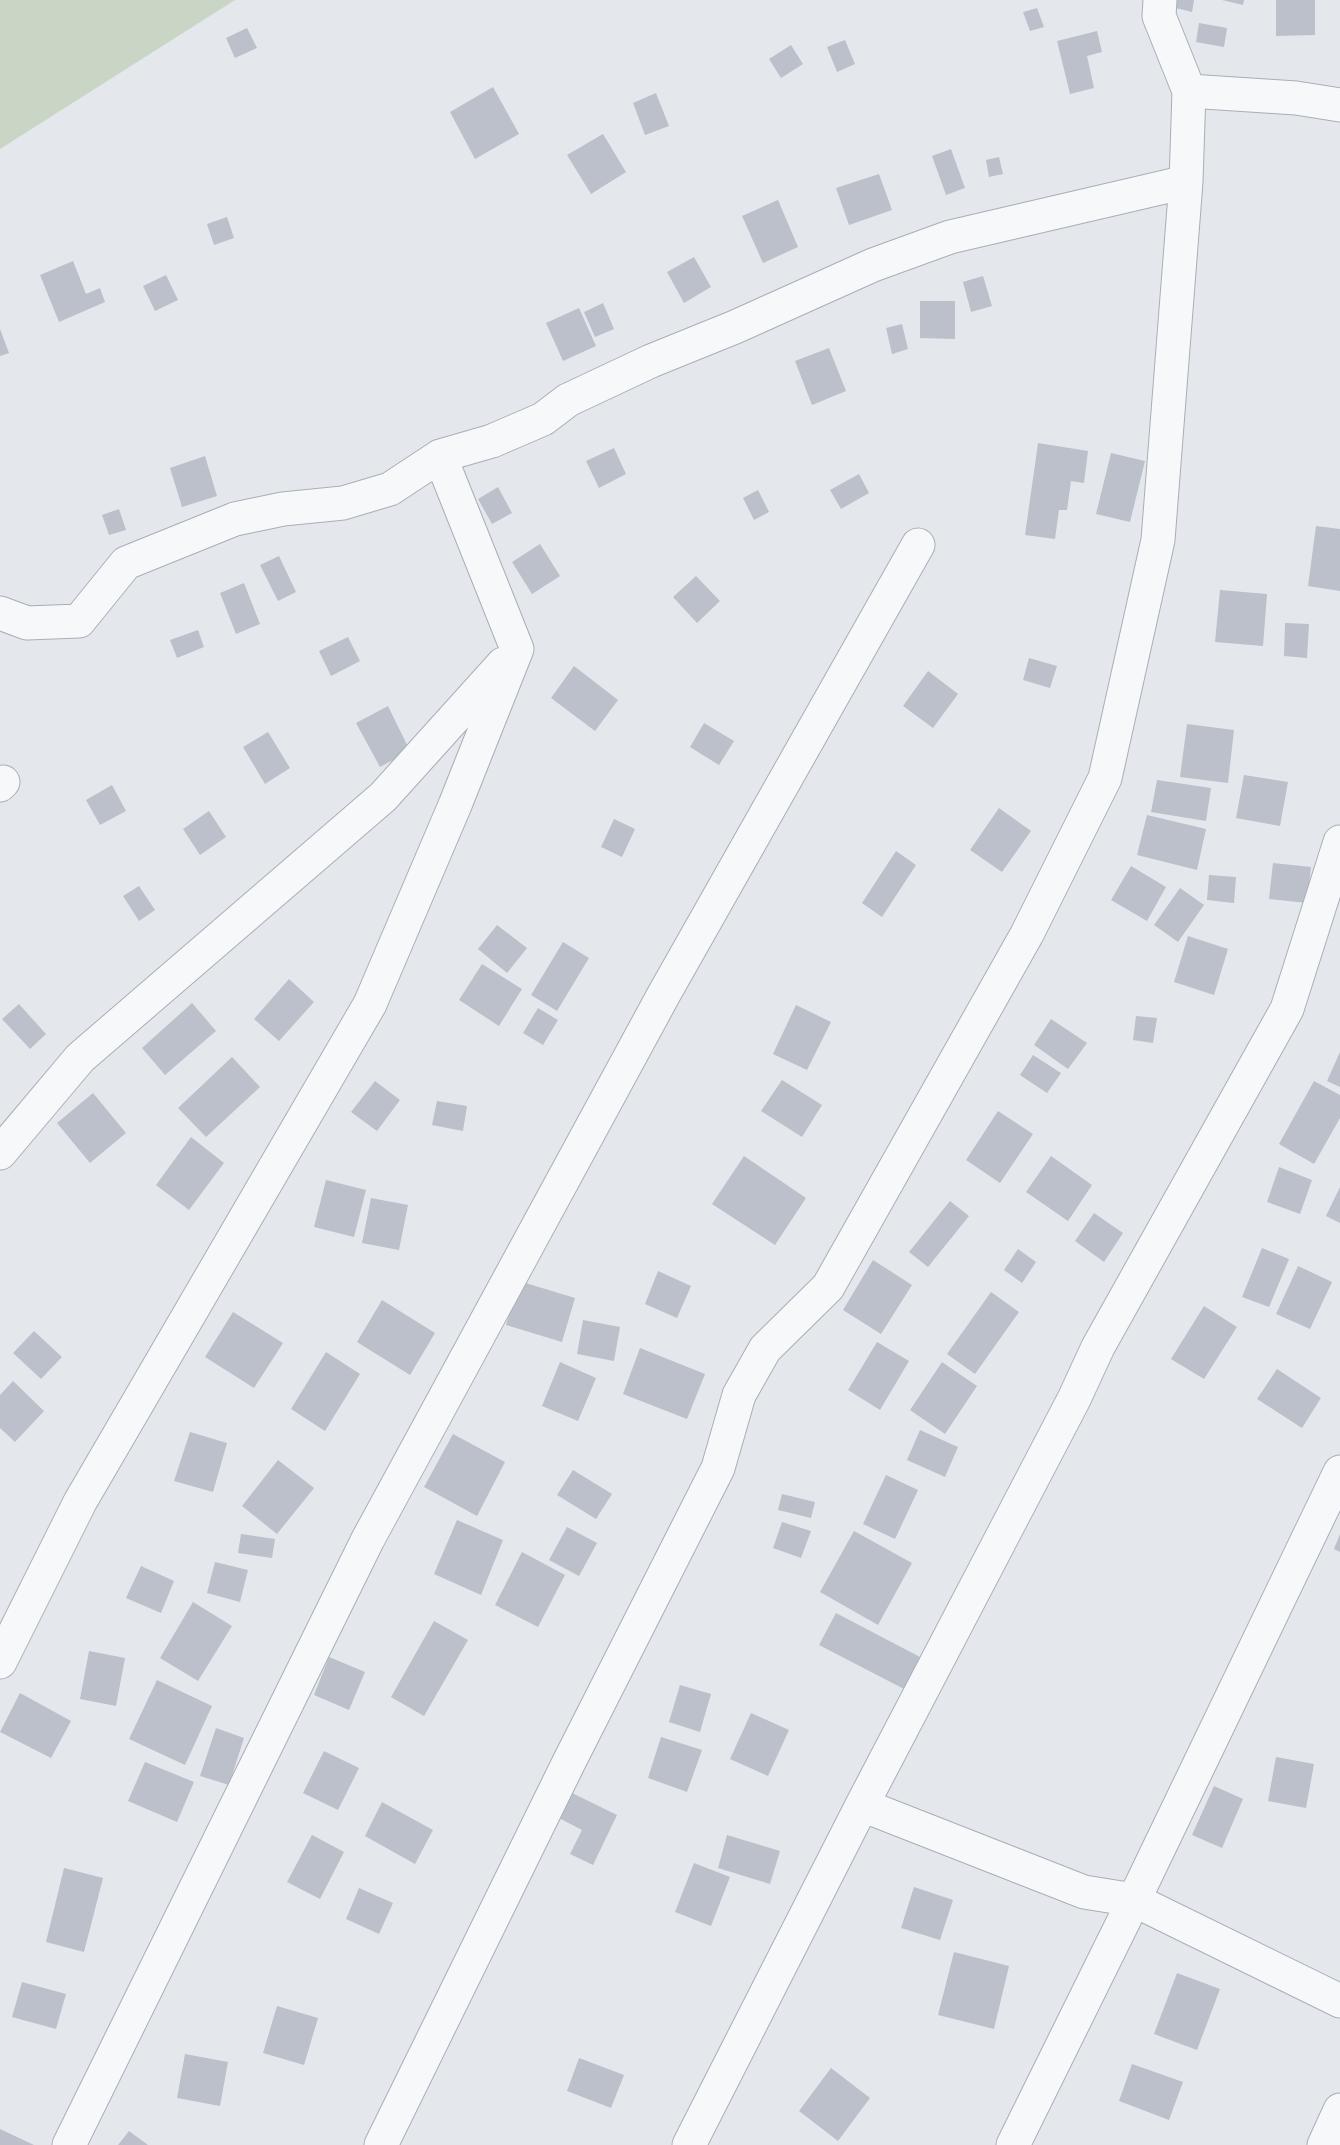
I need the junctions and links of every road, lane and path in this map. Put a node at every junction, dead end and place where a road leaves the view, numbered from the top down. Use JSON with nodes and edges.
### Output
{"nodes":[{"id":1,"x":1160,"y":0,"type":"edge"},
{"id":2,"x":1189,"y":91,"type":"junction"},
{"id":3,"x":1340,"y":105,"type":"edge"},
{"id":4,"x":1186,"y":182,"type":"junction"},
{"id":5,"x":440,"y":456,"type":"junction"},
{"id":6,"x":918,"y":545,"type":"dead end"},
{"id":7,"x":0,"y":613,"type":"edge"},
{"id":8,"x":517,"y":649,"type":"junction"},
{"id":9,"x":1340,"y":842,"type":"edge"},
{"id":10,"x":0,"y":1154,"type":"edge"},
{"id":11,"x":1340,"y":1472,"type":"edge"},
{"id":12,"x":0,"y":1662,"type":"edge"},
{"id":13,"x":862,"y":1805,"type":"junction"},
{"id":14,"x":1134,"y":1900,"type":"junction"},
{"id":15,"x":1340,"y":2001,"type":"edge"},
{"id":16,"x":1340,"y":2110,"type":"edge"},
{"id":17,"x":69,"y":2145,"type":"edge"},
{"id":18,"x":381,"y":2145,"type":"edge"},
{"id":19,"x":689,"y":2145,"type":"edge"},
{"id":20,"x":1013,"y":2145,"type":"edge"},
{"id":21,"x":1324,"y":2145,"type":"edge"}],
"edges":[{"from":1,"to":2,"type":"street"},
{"from":2,"to":3,"type":"street"},
{"from":2,"to":4,"type":"street"},
{"from":4,"to":5,"type":"street"},
{"from":4,"to":18,"type":"street"},
{"from":5,"to":7,"type":"street"},
{"from":5,"to":8,"type":"street"},
{"from":6,"to":17,"type":"street"},
{"from":8,"to":10,"type":"street"},
{"from":8,"to":12,"type":"street"},
{"from":9,"to":13,"type":"street"},
{"from":11,"to":14,"type":"street"},
{"from":13,"to":14,"type":"street"},
{"from":13,"to":19,"type":"street"},
{"from":14,"to":15,"type":"street"},
{"from":14,"to":20,"type":"street"},
{"from":16,"to":21,"type":"street"}]}
